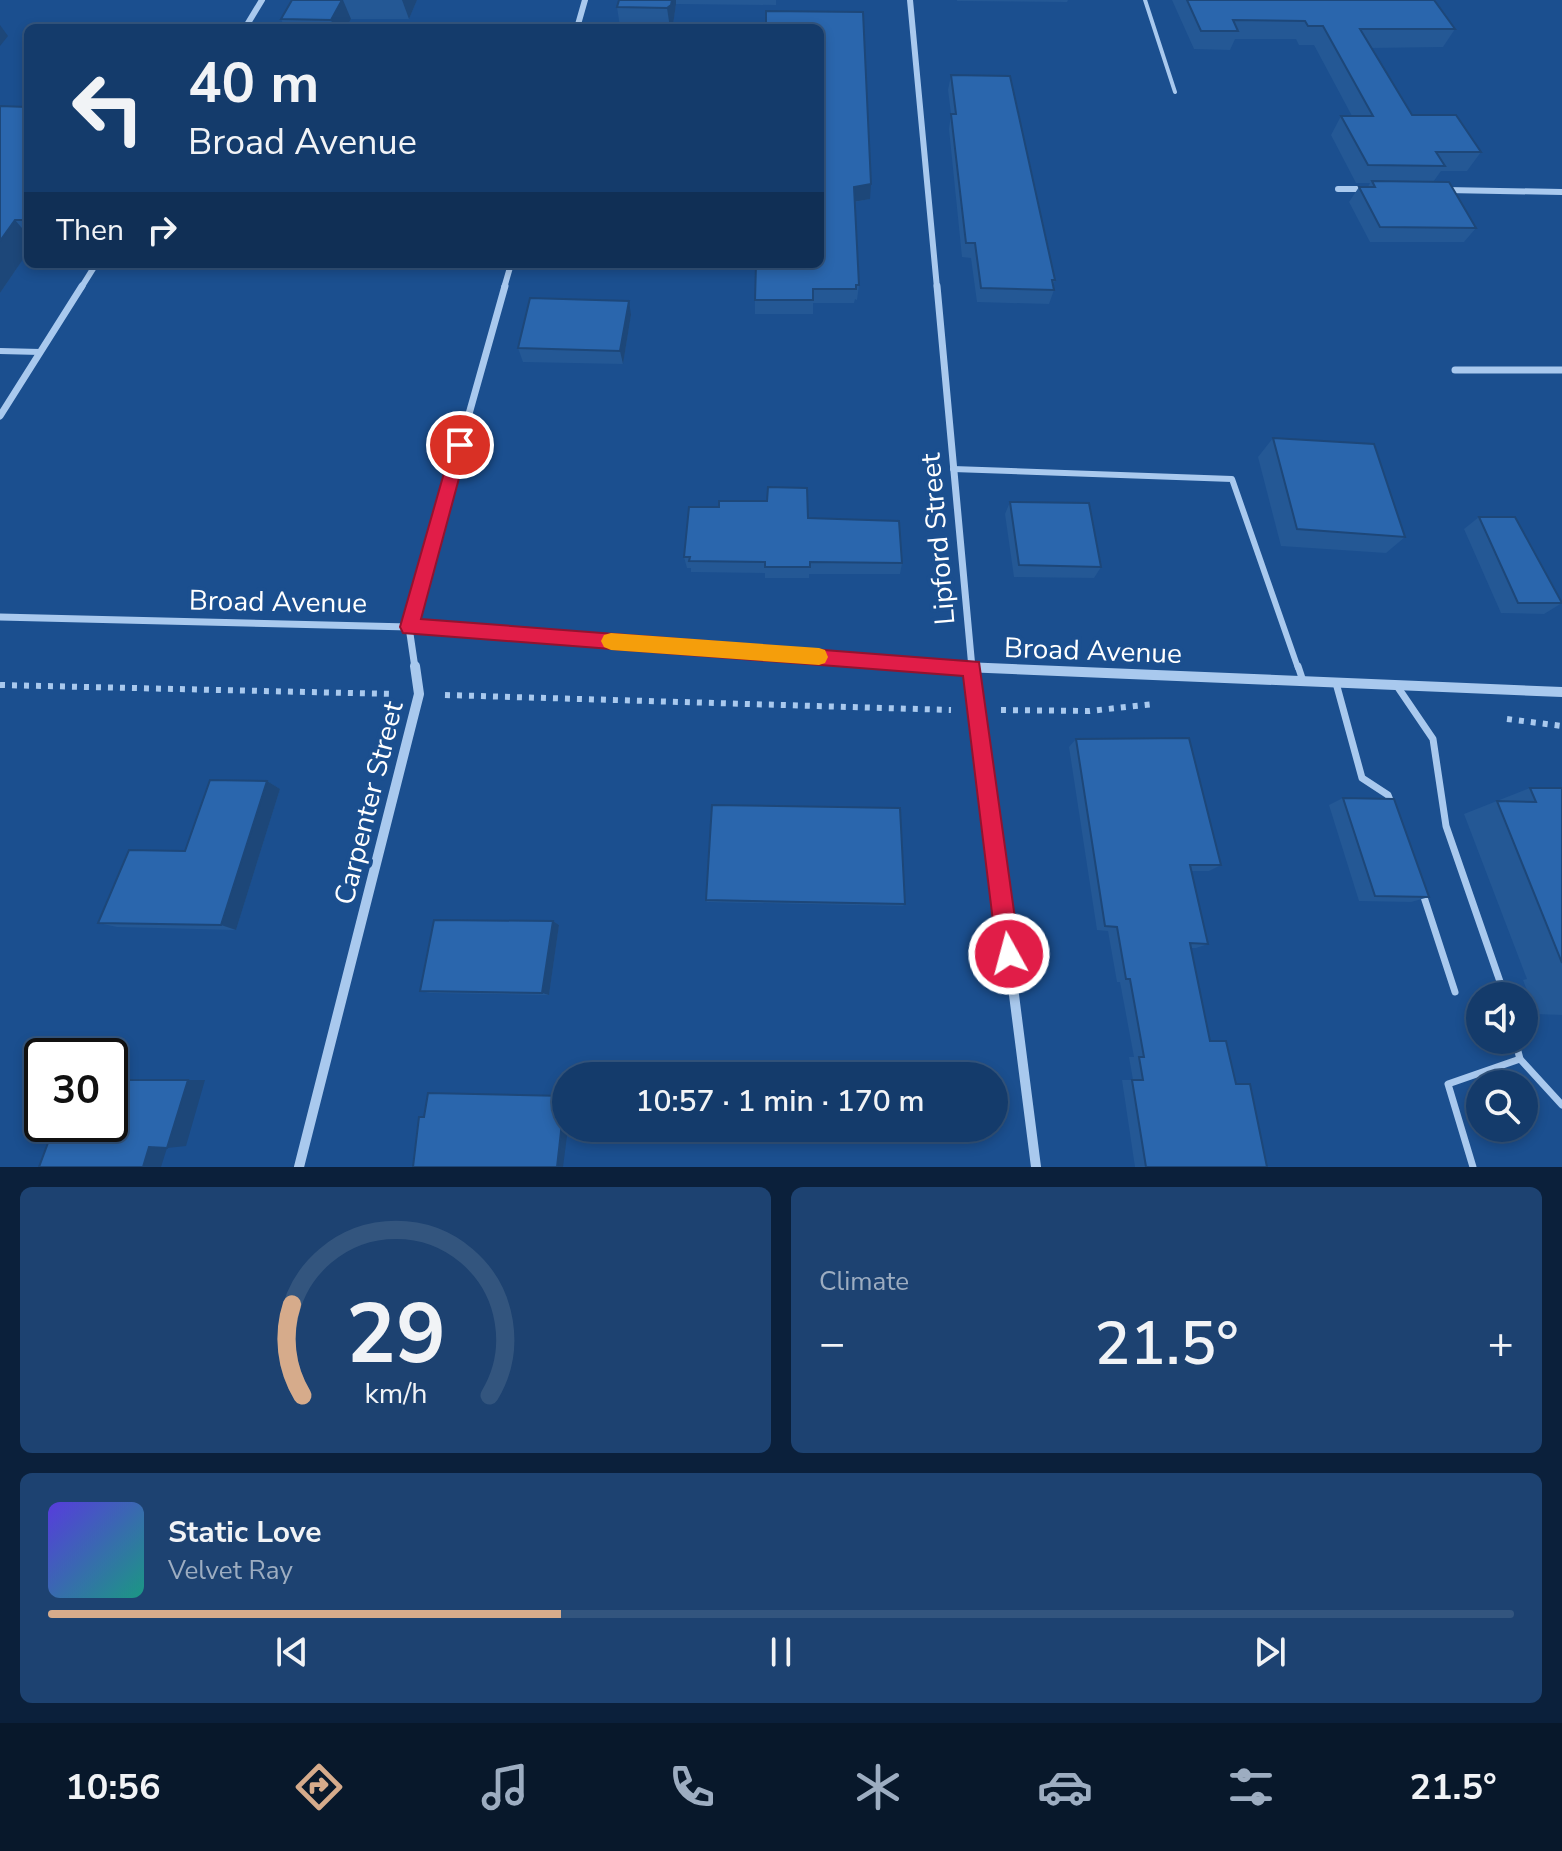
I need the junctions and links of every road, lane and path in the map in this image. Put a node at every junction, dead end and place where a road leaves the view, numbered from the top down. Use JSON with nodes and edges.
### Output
{"nodes":[{"id":1,"x":262,"y":0,"type":"edge"},
{"id":2,"x":585,"y":0,"type":"edge"},
{"id":3,"x":910,"y":0,"type":"edge"},
{"id":4,"x":1145,"y":0,"type":"edge"},
{"id":5,"x":247,"y":24,"type":"edge"},
{"id":6,"x":578,"y":24,"type":"edge"},
{"id":7,"x":1175,"y":92,"type":"dead end"},
{"id":8,"x":1338,"y":189,"type":"dead end"},
{"id":9,"x":1367,"y":189,"type":"edge"},
{"id":10,"x":1442,"y":190,"type":"edge"},
{"id":11,"x":1562,"y":192,"type":"edge"},
{"id":12,"x":93,"y":268,"type":"edge"},
{"id":13,"x":510,"y":268,"type":"edge"},
{"id":14,"x":0,"y":351,"type":"edge"},
{"id":15,"x":40,"y":352,"type":"junction"},
{"id":16,"x":1455,"y":370,"type":"dead end"},
{"id":17,"x":1562,"y":370,"type":"edge"},
{"id":18,"x":3,"y":405,"type":"edge"},
{"id":19,"x":0,"y":416,"type":"edge"},
{"id":20,"x":953,"y":469,"type":"junction"},
{"id":21,"x":0,"y":617,"type":"edge"},
{"id":22,"x":409,"y":627,"type":"junction"},
{"id":23,"x":972,"y":668,"type":"junction"},
{"id":24,"x":1303,"y":681,"type":"junction"},
{"id":25,"x":1336,"y":683,"type":"junction"},
{"id":26,"x":0,"y":685,"type":"edge"},
{"id":27,"x":1396,"y":685,"type":"junction"},
{"id":28,"x":1562,"y":692,"type":"edge"},
{"id":29,"x":419,"y":694,"type":"junction"},
{"id":30,"x":1160,"y":703,"type":"dead end"},
{"id":31,"x":977,"y":710,"type":"junction"},
{"id":32,"x":1397,"y":820,"type":"edge"},
{"id":33,"x":1421,"y":887,"type":"edge"},
{"id":34,"x":1500,"y":982,"type":"edge"},
{"id":35,"x":1455,"y":992,"type":"dead end"},
{"id":36,"x":1519,"y":1054,"type":"edge"},
{"id":37,"x":1520,"y":1059,"type":"junction"},
{"id":38,"x":1562,"y":1105,"type":"edge"},
{"id":39,"x":299,"y":1167,"type":"edge"},
{"id":40,"x":1036,"y":1167,"type":"edge"},
{"id":41,"x":1473,"y":1167,"type":"edge"}],
"edges":[{"from":1,"to":5,"type":"street"},
{"from":2,"to":6,"type":"street"},
{"from":3,"to":20,"type":"street","name":"Lipford Street"},
{"from":4,"to":7,"type":"lane"},
{"from":8,"to":9,"type":"street"},
{"from":10,"to":11,"type":"street"},
{"from":12,"to":15,"type":"street"},
{"from":13,"to":22,"type":"street","name":"Carpenter Street"},
{"from":14,"to":15,"type":"lane"},
{"from":15,"to":18,"type":"street"},
{"from":16,"to":17,"type":"street"},
{"from":18,"to":19,"type":"street"},
{"from":20,"to":23,"type":"street","name":"Lipford Street"},
{"from":20,"to":24,"type":"lane"},
{"from":21,"to":22,"type":"street","name":"Broad Avenue"},
{"from":22,"to":23,"type":"street","name":"Broad Avenue"},
{"from":22,"to":29,"type":"street","name":"Carpenter Street"},
{"from":23,"to":24,"type":"street","name":"Broad Avenue"},
{"from":23,"to":31,"type":"street","name":"Lipford Street"},
{"from":24,"to":25,"type":"street","name":"Broad Avenue"},
{"from":25,"to":27,"type":"street","name":"Broad Avenue"},
{"from":25,"to":32,"type":"lane"},
{"from":26,"to":29,"type":"path"},
{"from":27,"to":28,"type":"street","name":"Broad Avenue"},
{"from":27,"to":34,"type":"lane"},
{"from":29,"to":31,"type":"path"},
{"from":29,"to":39,"type":"street","name":"Carpenter Street"},
{"from":30,"to":31,"type":"path"},
{"from":31,"to":40,"type":"street","name":"Lipford Street"},
{"from":33,"to":35,"type":"lane"},
{"from":36,"to":37,"type":"lane"},
{"from":37,"to":38,"type":"lane"},
{"from":37,"to":41,"type":"lane"}]}
